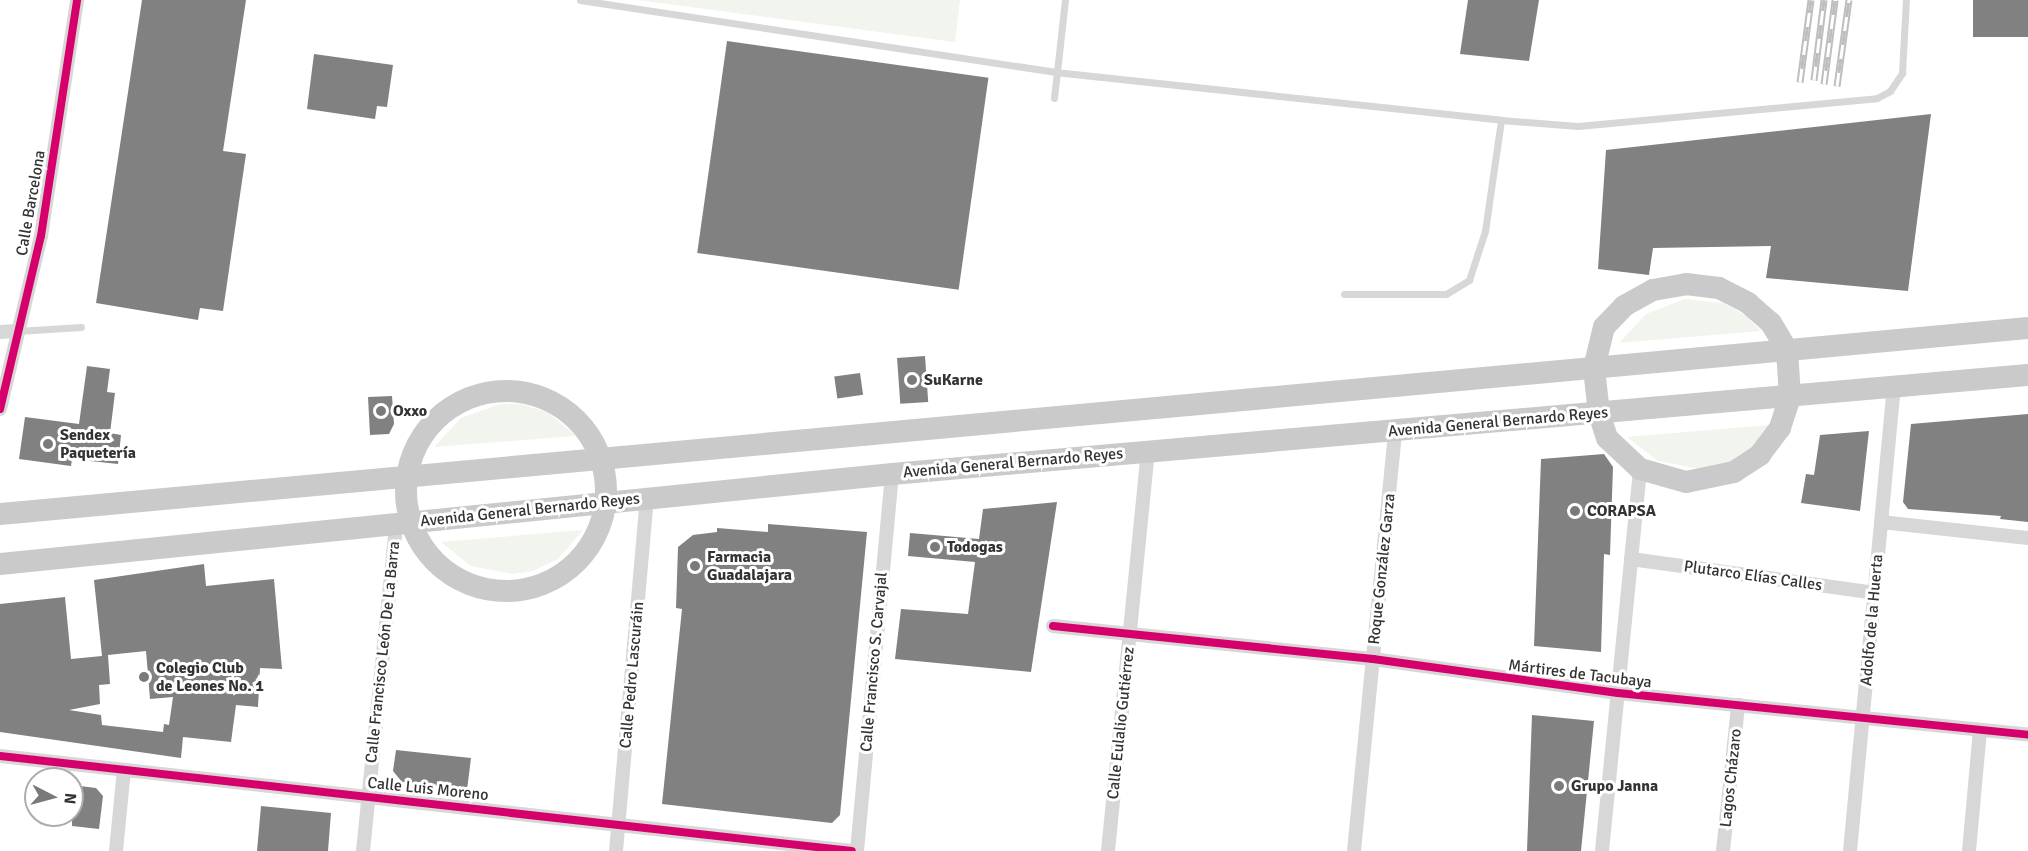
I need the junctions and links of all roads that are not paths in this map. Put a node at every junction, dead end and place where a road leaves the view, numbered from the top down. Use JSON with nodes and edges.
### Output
{"nodes":[{"id":1,"x":77,"y":0,"type":"edge"},
{"id":2,"x":579,"y":0,"type":"edge"},
{"id":3,"x":1065,"y":0,"type":"edge"},
{"id":4,"x":1906,"y":0,"type":"edge"},
{"id":5,"x":1055,"y":72,"type":"junction"},
{"id":6,"x":1054,"y":98,"type":"dead end"},
{"id":7,"x":1501,"y":120,"type":"junction"},
{"id":8,"x":1344,"y":294,"type":"dead end"},
{"id":9,"x":81,"y":327,"type":"dead end"},
{"id":10,"x":2028,"y":328,"type":"edge"},
{"id":11,"x":15,"y":331,"type":"junction"},
{"id":12,"x":0,"y":332,"type":"edge"},
{"id":13,"x":1787,"y":350,"type":"junction"},
{"id":14,"x":1594,"y":368,"type":"junction"},
{"id":15,"x":2028,"y":375,"type":"edge"},
{"id":16,"x":1894,"y":389,"type":"junction"},
{"id":17,"x":1790,"y":397,"type":"junction"},
{"id":18,"x":0,"y":409,"type":"edge"},
{"id":19,"x":1599,"y":414,"type":"junction"},
{"id":20,"x":1395,"y":431,"type":"junction"},
{"id":21,"x":1148,"y":451,"type":"junction"},
{"id":22,"x":601,"y":458,"type":"junction"},
{"id":23,"x":1640,"y":469,"type":"junction"},
{"id":24,"x":892,"y":474,"type":"junction"},
{"id":25,"x":407,"y":475,"type":"junction"},
{"id":26,"x":647,"y":499,"type":"junction"},
{"id":27,"x":605,"y":503,"type":"junction"},
{"id":28,"x":0,"y":514,"type":"edge"},
{"id":29,"x":1881,"y":522,"type":"junction"},
{"id":30,"x":403,"y":523,"type":"junction"},
{"id":31,"x":2028,"y":538,"type":"edge"},
{"id":32,"x":1631,"y":559,"type":"junction"},
{"id":33,"x":0,"y":564,"type":"edge"},
{"id":34,"x":1875,"y":593,"type":"junction"},
{"id":35,"x":1053,"y":626,"type":"dead end"},
{"id":36,"x":1130,"y":634,"type":"junction"},
{"id":37,"x":1373,"y":659,"type":"junction"},
{"id":38,"x":1618,"y":693,"type":"junction"},
{"id":39,"x":1738,"y":705,"type":"junction"},
{"id":40,"x":1863,"y":719,"type":"junction"},
{"id":41,"x":1980,"y":730,"type":"junction"},
{"id":42,"x":2028,"y":735,"type":"edge"},
{"id":43,"x":0,"y":756,"type":"edge"},
{"id":44,"x":124,"y":770,"type":"junction"},
{"id":45,"x":369,"y":796,"type":"junction"},
{"id":46,"x":619,"y":824,"type":"junction"},
{"id":47,"x":116,"y":851,"type":"edge"},
{"id":48,"x":363,"y":851,"type":"edge"},
{"id":49,"x":616,"y":851,"type":"edge"},
{"id":50,"x":854,"y":851,"type":"edge"},
{"id":51,"x":1108,"y":851,"type":"edge"},
{"id":52,"x":1354,"y":851,"type":"edge"},
{"id":53,"x":1602,"y":851,"type":"edge"},
{"id":54,"x":1723,"y":851,"type":"edge"},
{"id":55,"x":1850,"y":851,"type":"edge"},
{"id":56,"x":1969,"y":851,"type":"edge"}],
"edges":[{"from":1,"to":11,"type":"street","name":"Calle Barcelona"},
{"from":2,"to":5,"type":"lane"},
{"from":3,"to":5,"type":"lane"},
{"from":4,"to":7,"type":"lane"},
{"from":5,"to":6,"type":"lane"},
{"from":5,"to":7,"type":"lane"},
{"from":7,"to":8,"type":"lane"},
{"from":9,"to":11,"type":"lane"},
{"from":10,"to":13,"type":"main road"},
{"from":11,"to":12,"type":"street"},
{"from":11,"to":18,"type":"street","name":"Calle Barcelona"},
{"from":13,"to":14,"type":"main road"},
{"from":13,"to":14,"type":"main road"},
{"from":13,"to":17,"type":"main road"},
{"from":14,"to":19,"type":"main road"},
{"from":14,"to":22,"type":"main road"},
{"from":15,"to":16,"type":"main road","name":"Avenida General Bernardo Reyes"},
{"from":16,"to":17,"type":"main road","name":"Avenida General Bernardo Reyes"},
{"from":16,"to":29,"type":"street","name":"Adolfo de la Huerta"},
{"from":17,"to":19,"type":"main road","name":"Avenida General Bernardo Reyes"},
{"from":17,"to":23,"type":"main road"},
{"from":19,"to":20,"type":"main road","name":"Avenida General Bernardo Reyes"},
{"from":19,"to":23,"type":"main road"},
{"from":20,"to":21,"type":"main road","name":"Avenida General Bernardo Reyes"},
{"from":20,"to":37,"type":"street","name":"Roque González Garza"},
{"from":21,"to":24,"type":"main road","name":"Avenida General Bernardo Reyes"},
{"from":21,"to":36,"type":"street","name":"Calle Eulalio Gutiérrez"},
{"from":22,"to":25,"type":"main road"},
{"from":22,"to":25,"type":"main road"},
{"from":22,"to":27,"type":"main road"},
{"from":23,"to":32,"type":"street"},
{"from":24,"to":26,"type":"main road","name":"Avenida General Bernardo Reyes"},
{"from":24,"to":50,"type":"street","name":"Calle Francisco S. Carvajal"},
{"from":25,"to":28,"type":"main road"},
{"from":25,"to":30,"type":"main road"},
{"from":26,"to":27,"type":"main road","name":"Avenida General Bernardo Reyes"},
{"from":26,"to":46,"type":"street","name":"Calle Pedro Lascuráin"},
{"from":27,"to":30,"type":"main road","name":"Avenida General Bernardo Reyes"},
{"from":27,"to":30,"type":"main road"},
{"from":29,"to":31,"type":"street"},
{"from":29,"to":34,"type":"street","name":"Adolfo de la Huerta"},
{"from":30,"to":33,"type":"main road","name":"Avenida General Bernardo Reyes"},
{"from":30,"to":45,"type":"street","name":"Calle Francisco León De La Barra"},
{"from":32,"to":34,"type":"street","name":"Plutarco Elías Calles"},
{"from":32,"to":38,"type":"street"},
{"from":34,"to":40,"type":"street","name":"Adolfo de la Huerta"},
{"from":35,"to":36,"type":"street","name":"Mártires de Tacubaya"},
{"from":36,"to":37,"type":"street","name":"Mártires de Tacubaya"},
{"from":36,"to":51,"type":"street","name":"Calle Eulalio Gutiérrez"},
{"from":37,"to":38,"type":"street","name":"Mártires de Tacubaya"},
{"from":37,"to":52,"type":"street","name":"Roque González Garza"},
{"from":38,"to":39,"type":"street","name":"Mártires de Tacubaya"},
{"from":38,"to":53,"type":"street"},
{"from":39,"to":40,"type":"street","name":"Mártires de Tacubaya"},
{"from":39,"to":54,"type":"street","name":"Lagos Cházaro"},
{"from":40,"to":41,"type":"street","name":"Mártires de Tacubaya"},
{"from":40,"to":55,"type":"street","name":"Adolfo de la Huerta"},
{"from":41,"to":42,"type":"street","name":"Mártires de Tacubaya"},
{"from":41,"to":56,"type":"street"},
{"from":43,"to":44,"type":"street","name":"Calle Luis Moreno"},
{"from":44,"to":45,"type":"street","name":"Calle Luis Moreno"},
{"from":44,"to":47,"type":"street"},
{"from":45,"to":46,"type":"street","name":"Calle Luis Moreno"},
{"from":45,"to":48,"type":"street","name":"Calle Francisco León De La Barra"},
{"from":46,"to":49,"type":"street","name":"Calle Pedro Lascuráin"},
{"from":46,"to":50,"type":"street","name":"Calle Luis Moreno"}]}
